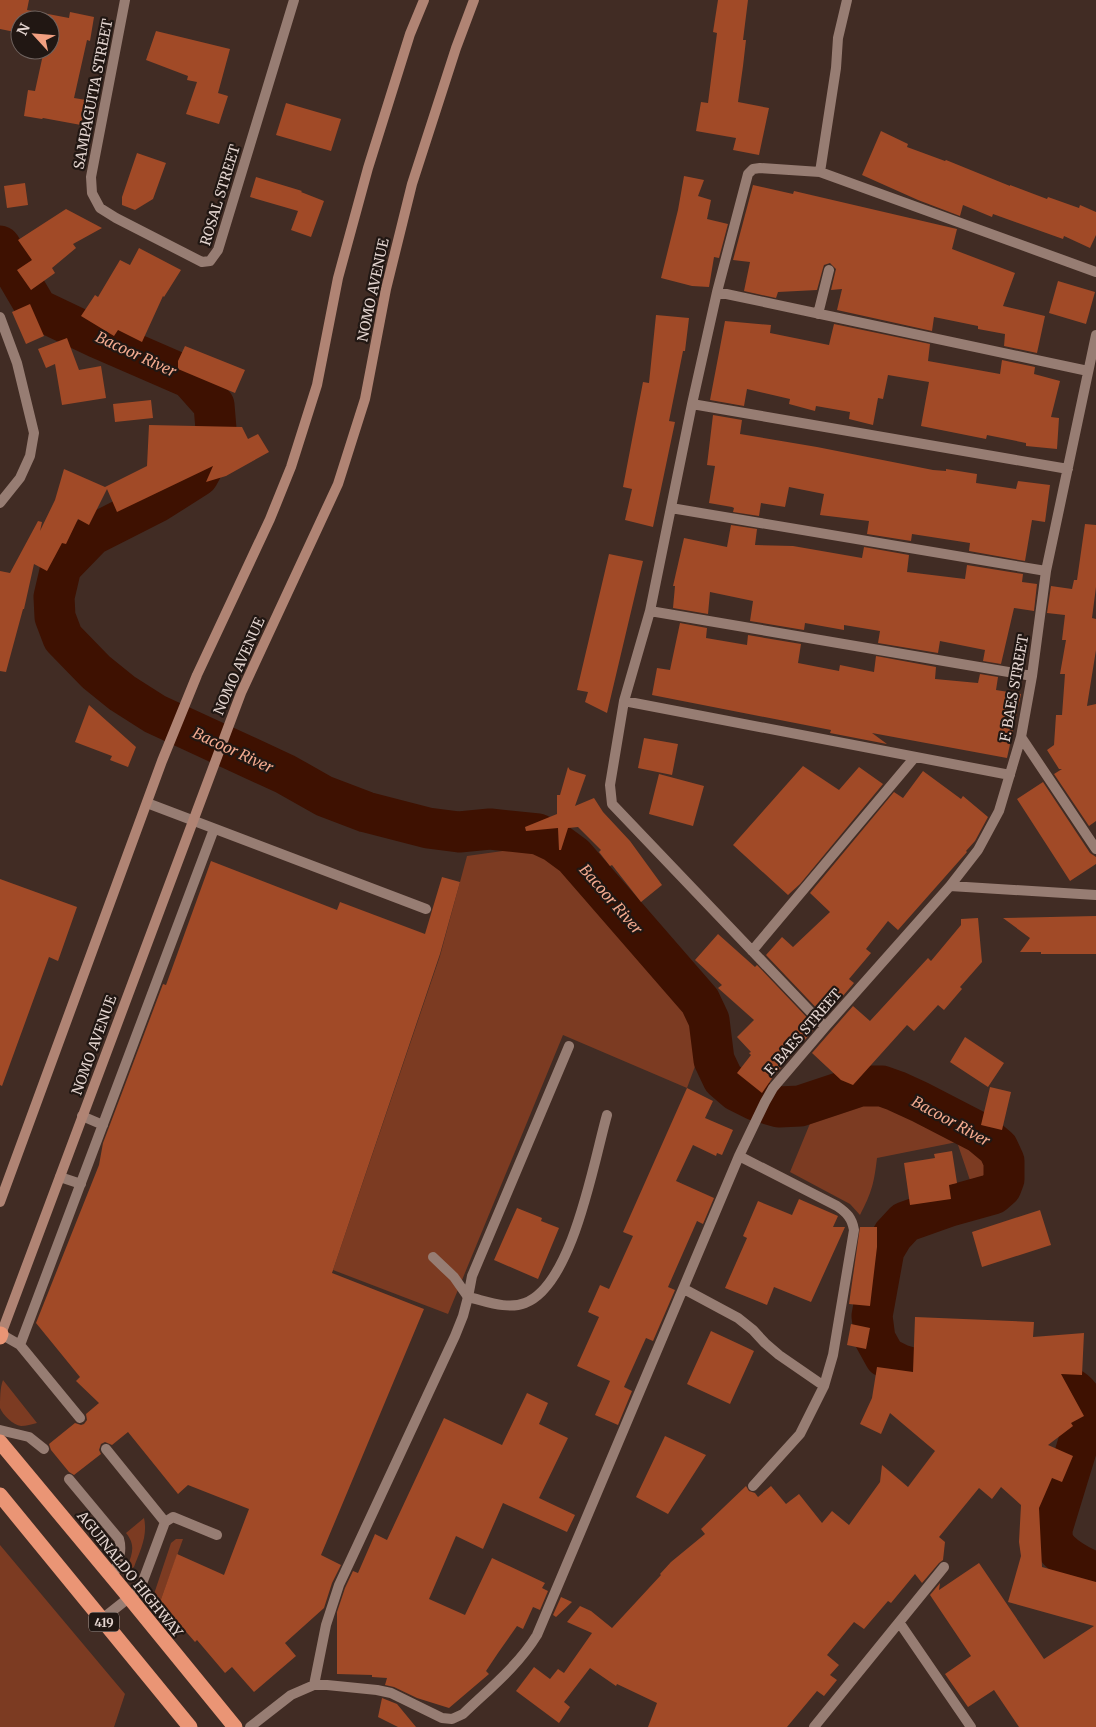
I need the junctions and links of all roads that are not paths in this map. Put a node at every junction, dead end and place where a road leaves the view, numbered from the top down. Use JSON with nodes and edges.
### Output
{"nodes":[{"id":1,"x":125,"y":0,"type":"edge"},
{"id":2,"x":294,"y":0,"type":"edge"},
{"id":3,"x":424,"y":0,"type":"edge"},
{"id":4,"x":474,"y":0,"type":"edge"},
{"id":5,"x":847,"y":0,"type":"edge"},
{"id":6,"x":820,"y":172,"type":"junction"},
{"id":7,"x":92,"y":193,"type":"joint"},
{"id":8,"x":829,"y":270,"type":"dead end"},
{"id":9,"x":1096,"y":272,"type":"edge"},
{"id":10,"x":717,"y":292,"type":"junction"},
{"id":11,"x":818,"y":314,"type":"junction"},
{"id":12,"x":0,"y":316,"type":"edge"},
{"id":13,"x":1096,"y":335,"type":"edge"},
{"id":14,"x":1088,"y":371,"type":"junction"},
{"id":15,"x":692,"y":404,"type":"junction"},
{"id":16,"x":1068,"y":469,"type":"junction"},
{"id":17,"x":0,"y":503,"type":"edge"},
{"id":18,"x":671,"y":508,"type":"junction"},
{"id":19,"x":1046,"y":571,"type":"junction"},
{"id":20,"x":650,"y":611,"type":"junction"},
{"id":21,"x":1032,"y":676,"type":"junction"},
{"id":22,"x":624,"y":701,"type":"junction"},
{"id":23,"x":1022,"y":737,"type":"junction"},
{"id":24,"x":915,"y":757,"type":"junction"},
{"id":25,"x":1010,"y":775,"type":"junction"},
{"id":26,"x":147,"y":803,"type":"junction"},
{"id":27,"x":192,"y":821,"type":"junction"},
{"id":28,"x":214,"y":829,"type":"junction"},
{"id":29,"x":1096,"y":849,"type":"edge"},
{"id":30,"x":950,"y":886,"type":"junction"},
{"id":31,"x":1096,"y":895,"type":"edge"},
{"id":32,"x":426,"y":909,"type":"dead end"},
{"id":33,"x":752,"y":951,"type":"junction"},
{"id":34,"x":825,"y":1027,"type":"junction"},
{"id":35,"x":568,"y":1046,"type":"dead end"},
{"id":36,"x":607,"y":1115,"type":"dead end"},
{"id":37,"x":82,"y":1116,"type":"junction"},
{"id":38,"x":102,"y":1125,"type":"junction"},
{"id":39,"x":739,"y":1156,"type":"junction"},
{"id":40,"x":60,"y":1177,"type":"junction"},
{"id":41,"x":80,"y":1184,"type":"junction"},
{"id":42,"x":0,"y":1202,"type":"edge"},
{"id":43,"x":433,"y":1258,"type":"dead end"},
{"id":44,"x":684,"y":1289,"type":"junction"},
{"id":45,"x":468,"y":1298,"type":"junction"},
{"id":46,"x":0,"y":1336,"type":"edge"},
{"id":47,"x":20,"y":1345,"type":"junction"},
{"id":48,"x":824,"y":1386,"type":"junction"},
{"id":49,"x":80,"y":1418,"type":"dead end"},
{"id":50,"x":0,"y":1430,"type":"edge"},
{"id":51,"x":0,"y":1442,"type":"edge"},
{"id":52,"x":44,"y":1449,"type":"dead end"},
{"id":53,"x":106,"y":1450,"type":"dead end"},
{"id":54,"x":69,"y":1479,"type":"dead end"},
{"id":55,"x":753,"y":1486,"type":"dead end"},
{"id":56,"x":0,"y":1495,"type":"edge"},
{"id":57,"x":165,"y":1522,"type":"junction"},
{"id":58,"x":217,"y":1535,"type":"dead end"},
{"id":59,"x":944,"y":1568,"type":"dead end"},
{"id":60,"x":113,"y":1577,"type":"junction"},
{"id":61,"x":129,"y":1597,"type":"junction"},
{"id":62,"x":102,"y":1619,"type":"junction"},
{"id":63,"x":899,"y":1622,"type":"junction"},
{"id":64,"x":314,"y":1686,"type":"junction"},
{"id":65,"x":453,"y":1723,"type":"edge"},
{"id":66,"x":190,"y":1727,"type":"edge"},
{"id":67,"x":235,"y":1727,"type":"edge"},
{"id":68,"x":250,"y":1727,"type":"edge"},
{"id":69,"x":814,"y":1727,"type":"edge"},
{"id":70,"x":971,"y":1727,"type":"edge"}],
"edges":[{"from":1,"to":7,"type":"street","name":"SAMPAGUITA STREET"},
{"from":2,"to":7,"type":"street","name":"ROSAL STREET"},
{"from":3,"to":26,"type":"main road"},
{"from":4,"to":27,"type":"main road","name":"NOMO AVENUE"},
{"from":5,"to":6,"type":"street"},
{"from":6,"to":9,"type":"street"},
{"from":6,"to":10,"type":"street"},
{"from":8,"to":11,"type":"street"},
{"from":10,"to":11,"type":"street"},
{"from":10,"to":15,"type":"street"},
{"from":11,"to":14,"type":"street"},
{"from":12,"to":17,"type":"street"},
{"from":13,"to":14,"type":"street","name":"F. BAES STREET"},
{"from":14,"to":16,"type":"street","name":"F. BAES STREET"},
{"from":15,"to":16,"type":"street"},
{"from":15,"to":18,"type":"street"},
{"from":16,"to":19,"type":"street","name":"F. BAES STREET"},
{"from":18,"to":19,"type":"street"},
{"from":18,"to":20,"type":"street"},
{"from":19,"to":21,"type":"street","name":"F. BAES STREET"},
{"from":20,"to":21,"type":"street"},
{"from":20,"to":22,"type":"street"},
{"from":21,"to":23,"type":"street","name":"F. BAES STREET"},
{"from":22,"to":24,"type":"street"},
{"from":22,"to":33,"type":"street"},
{"from":23,"to":25,"type":"street","name":"F. BAES STREET"},
{"from":23,"to":29,"type":"street"},
{"from":24,"to":25,"type":"street"},
{"from":24,"to":33,"type":"street"},
{"from":25,"to":30,"type":"street","name":"F. BAES STREET"},
{"from":26,"to":27,"type":"street"},
{"from":26,"to":42,"type":"main road"},
{"from":27,"to":28,"type":"street"},
{"from":27,"to":37,"type":"main road","name":"NOMO AVENUE"},
{"from":28,"to":32,"type":"street"},
{"from":28,"to":38,"type":"street"},
{"from":30,"to":31,"type":"street"},
{"from":30,"to":34,"type":"street","name":"F. BAES STREET"},
{"from":33,"to":34,"type":"street"},
{"from":34,"to":39,"type":"street","name":"F. BAES STREET"},
{"from":35,"to":45,"type":"street"},
{"from":36,"to":45,"type":"street"},
{"from":37,"to":38,"type":"street"},
{"from":37,"to":40,"type":"main road","name":"NOMO AVENUE"},
{"from":38,"to":41,"type":"street"},
{"from":39,"to":44,"type":"street","name":"F. BAES STREET"},
{"from":39,"to":48,"type":"street"},
{"from":40,"to":41,"type":"street"},
{"from":40,"to":46,"type":"main road","name":"NOMO AVENUE"},
{"from":41,"to":47,"type":"street"},
{"from":43,"to":45,"type":"street"},
{"from":44,"to":48,"type":"street"},
{"from":44,"to":65,"type":"street","name":"F. BAES STREET"},
{"from":45,"to":64,"type":"street"},
{"from":46,"to":47,"type":"street"},
{"from":47,"to":49,"type":"street"},
{"from":48,"to":55,"type":"street"},
{"from":50,"to":52,"type":"street"},
{"from":51,"to":60,"type":"highway","name":"AGUINALDO HIGHWAY","number":"419"},
{"from":53,"to":57,"type":"street"},
{"from":54,"to":60,"type":"street"},
{"from":56,"to":62,"type":"highway","number":"419"},
{"from":57,"to":58,"type":"street"},
{"from":57,"to":61,"type":"street"},
{"from":59,"to":63,"type":"street"},
{"from":60,"to":61,"type":"highway","name":"AGUINALDO HIGHWAY","number":"419"},
{"from":61,"to":62,"type":"street"},
{"from":61,"to":67,"type":"highway","name":"AGUINALDO HIGHWAY","number":"419"},
{"from":62,"to":66,"type":"highway","number":"419"},
{"from":63,"to":69,"type":"street"},
{"from":63,"to":70,"type":"street"},
{"from":64,"to":65,"type":"street"},
{"from":64,"to":68,"type":"street"}]}
